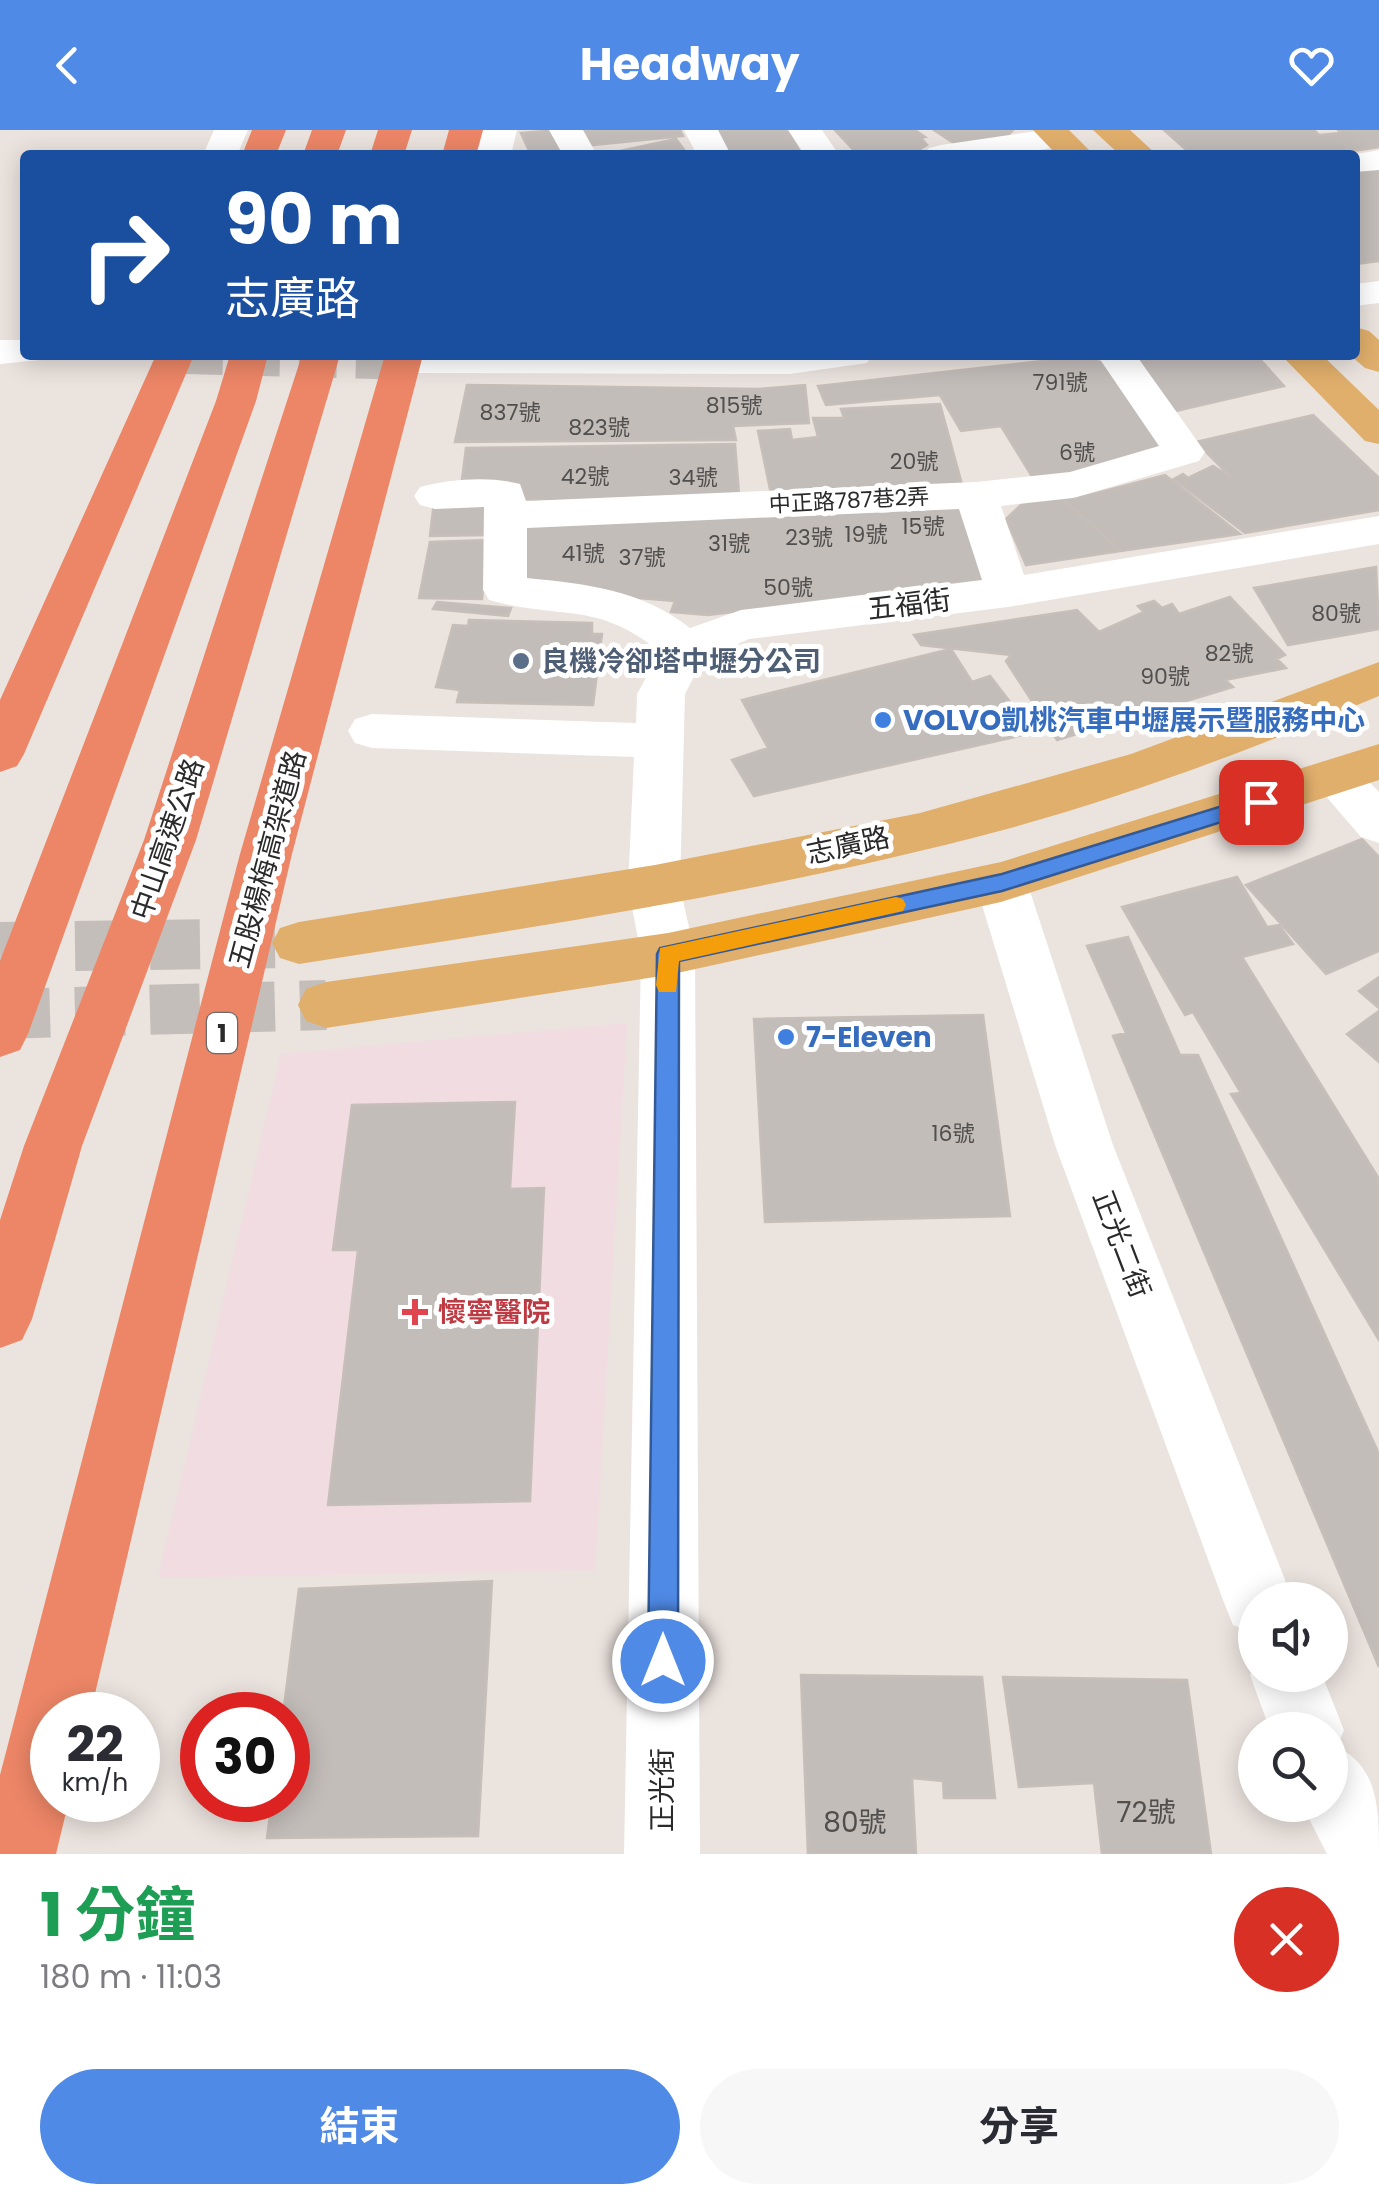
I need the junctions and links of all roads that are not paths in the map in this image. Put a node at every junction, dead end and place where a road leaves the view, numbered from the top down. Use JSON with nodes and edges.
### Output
{"nodes":[{"id":1,"x":923,"y":130,"type":"edge"},
{"id":2,"x":1110,"y":130,"type":"edge"},
{"id":3,"x":1061,"y":141,"type":"edge"},
{"id":4,"x":945,"y":150,"type":"edge"},
{"id":5,"x":983,"y":150,"type":"edge"},
{"id":6,"x":1134,"y":150,"type":"edge"},
{"id":7,"x":1360,"y":343,"type":"edge"},
{"id":8,"x":172,"y":360,"type":"edge"},
{"id":9,"x":248,"y":360,"type":"edge"},
{"id":10,"x":320,"y":360,"type":"edge"},
{"id":11,"x":427,"y":360,"type":"edge"},
{"id":12,"x":740,"y":360,"type":"edge"},
{"id":13,"x":808,"y":360,"type":"edge"},
{"id":14,"x":1120,"y":360,"type":"edge"},
{"id":15,"x":1305,"y":360,"type":"edge"},
{"id":16,"x":1379,"y":360,"type":"edge"},
{"id":17,"x":1379,"y":432,"type":"edge"},
{"id":18,"x":976,"y":495,"type":"junction"},
{"id":19,"x":435,"y":496,"type":"dead end"},
{"id":20,"x":508,"y":515,"type":"junction"},
{"id":21,"x":1379,"y":530,"type":"edge"},
{"id":22,"x":1008,"y":592,"type":"junction"},
{"id":23,"x":685,"y":648,"type":"junction"},
{"id":24,"x":1379,"y":678,"type":"edge"},
{"id":25,"x":372,"y":731,"type":"dead end"},
{"id":26,"x":660,"y":741,"type":"junction"},
{"id":27,"x":0,"y":754,"type":"edge"},
{"id":28,"x":1357,"y":771,"type":"edge"},
{"id":29,"x":1379,"y":824,"type":"edge"},
{"id":30,"x":1002,"y":882,"type":"junction"},
{"id":31,"x":654,"y":887,"type":"junction"},
{"id":32,"x":299,"y":943,"type":"tunnel mouth"},
{"id":33,"x":668,"y":954,"type":"junction"},
{"id":34,"x":326,"y":1005,"type":"tunnel mouth"},
{"id":35,"x":0,"y":1034,"type":"edge"},
{"id":36,"x":0,"y":1318,"type":"edge"},
{"id":37,"x":1251,"y":1582,"type":"edge"},
{"id":38,"x":59,"y":1692,"type":"edge"},
{"id":39,"x":30,"y":1806,"type":"edge"},
{"id":40,"x":1348,"y":1815,"type":"edge"},
{"id":41,"x":18,"y":1854,"type":"edge"},
{"id":42,"x":662,"y":1854,"type":"edge"},
{"id":43,"x":1369,"y":1854,"type":"edge"}],
"edges":[{"from":1,"to":4,"type":"street"},
{"from":2,"to":6,"type":"main road"},
{"from":3,"to":5,"type":"street"},
{"from":7,"to":16,"type":"main road"},
{"from":8,"to":27,"type":"highway"},
{"from":9,"to":35,"type":"highway"},
{"from":10,"to":36,"type":"highway","name":"中山高速公路"},
{"from":11,"to":38,"type":"highway","name":"五股楊梅高架道路","number":"1"},
{"from":12,"to":13,"type":"street"},
{"from":14,"to":18,"type":"street","name":"中正路787巷2弄"},
{"from":15,"to":17,"type":"main road"},
{"from":18,"to":20,"type":"street","name":"中正路787巷2弄"},
{"from":18,"to":22,"type":"street"},
{"from":19,"to":20,"type":"street"},
{"from":20,"to":23,"type":"street"},
{"from":21,"to":22,"type":"street","name":"五福街"},
{"from":22,"to":23,"type":"street","name":"五福街"},
{"from":23,"to":26,"type":"street"},
{"from":24,"to":31,"type":"main road","name":"志廣路"},
{"from":25,"to":26,"type":"street"},
{"from":26,"to":31,"type":"street"},
{"from":28,"to":29,"type":"street"},
{"from":28,"to":30,"type":"main road"},
{"from":30,"to":33,"type":"main road"},
{"from":30,"to":37,"type":"street","name":"正光二街"},
{"from":31,"to":32,"type":"main road","name":"志廣路"},
{"from":31,"to":33,"type":"street","name":"正光街"},
{"from":33,"to":34,"type":"main road"},
{"from":33,"to":42,"type":"street","name":"正光街"},
{"from":39,"to":41,"type":"highway","name":"五股楊梅高架道路","number":"1"},
{"from":40,"to":43,"type":"street"}]}
